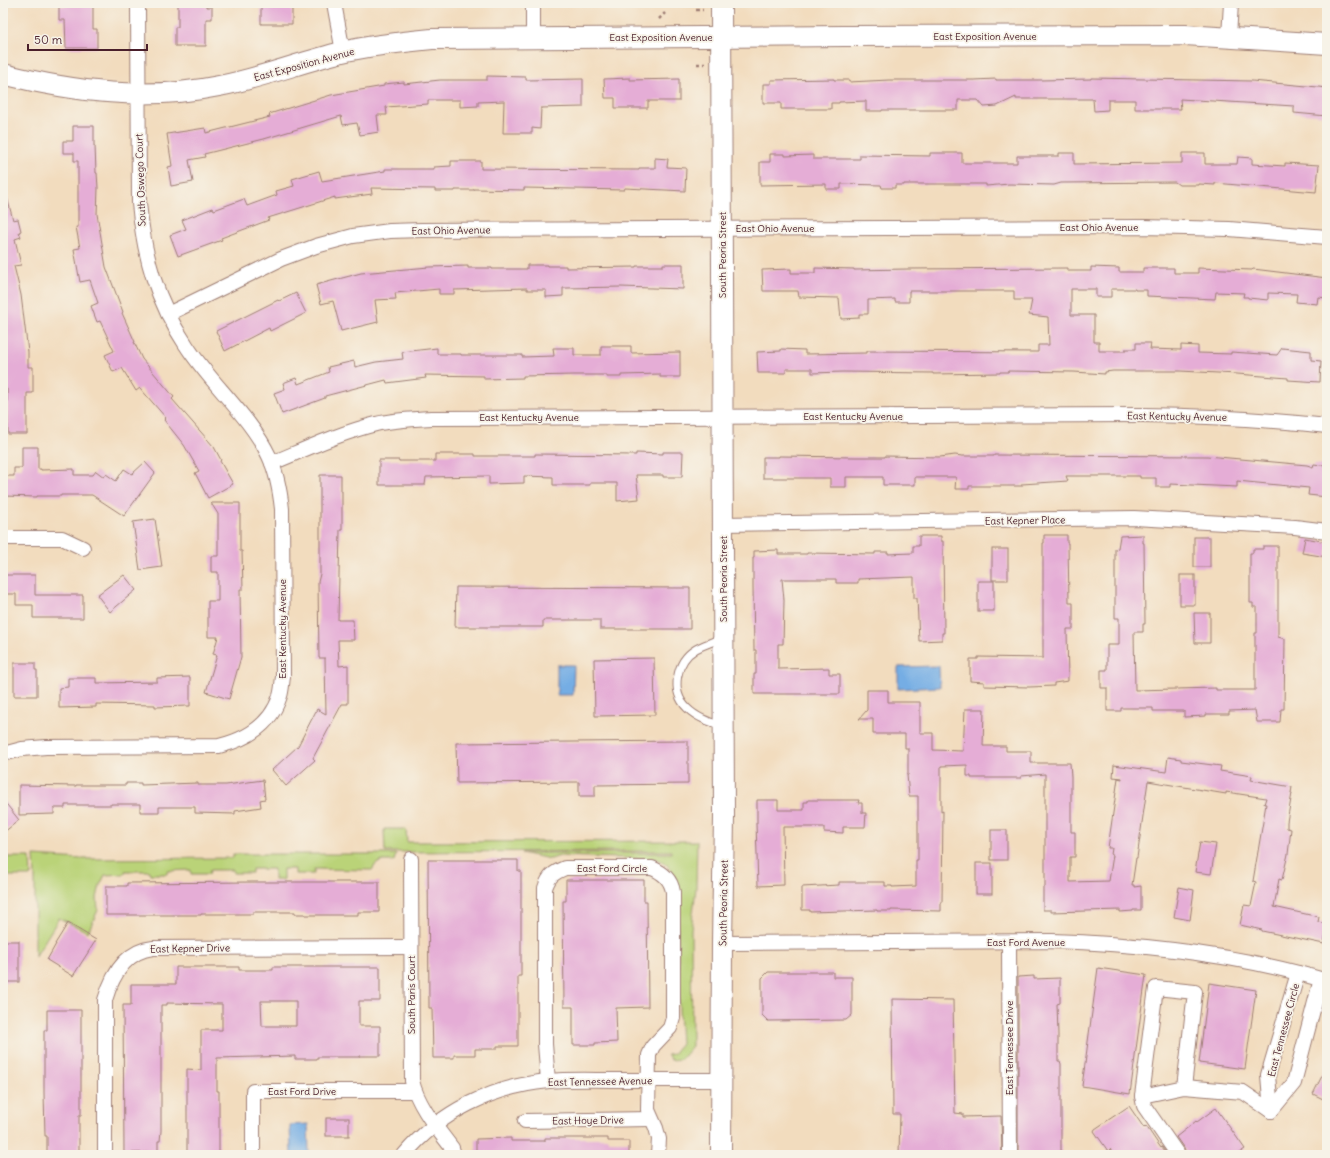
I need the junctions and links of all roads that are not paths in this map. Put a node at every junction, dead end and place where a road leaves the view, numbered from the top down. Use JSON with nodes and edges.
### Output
{"nodes":[{"id":1,"x":138,"y":3,"type":"edge"},
{"id":2,"x":334,"y":3,"type":"edge"},
{"id":3,"x":533,"y":3,"type":"edge"},
{"id":4,"x":721,"y":3,"type":"edge"},
{"id":5,"x":1231,"y":3,"type":"edge"},
{"id":6,"x":721,"y":37,"type":"junction"},
{"id":7,"x":1229,"y":37,"type":"junction"},
{"id":8,"x":533,"y":38,"type":"junction"},
{"id":9,"x":1327,"y":44,"type":"edge"},
{"id":10,"x":343,"y":52,"type":"junction"},
{"id":11,"x":3,"y":74,"type":"edge"},
{"id":12,"x":138,"y":94,"type":"junction"},
{"id":13,"x":722,"y":228,"type":"junction"},
{"id":14,"x":1327,"y":237,"type":"edge"},
{"id":15,"x":168,"y":314,"type":"junction"},
{"id":16,"x":723,"y":416,"type":"junction"},
{"id":17,"x":1327,"y":426,"type":"edge"},
{"id":18,"x":272,"y":463,"type":"junction"},
{"id":19,"x":723,"y":524,"type":"junction"},
{"id":20,"x":1327,"y":531,"type":"edge"},
{"id":21,"x":3,"y":538,"type":"edge"},
{"id":22,"x":83,"y":548,"type":"dead end"},
{"id":23,"x":723,"y":637,"type":"junction"},
{"id":24,"x":724,"y":726,"type":"junction"},
{"id":25,"x":3,"y":754,"type":"edge"},
{"id":26,"x":411,"y":859,"type":"dead end"},
{"id":27,"x":1009,"y":942,"type":"junction"},
{"id":28,"x":722,"y":943,"type":"junction"},
{"id":29,"x":411,"y":947,"type":"junction"},
{"id":30,"x":1298,"y":973,"type":"junction"},
{"id":31,"x":1324,"y":980,"type":"edge"},
{"id":32,"x":648,"y":1080,"type":"junction"},
{"id":33,"x":722,"y":1080,"type":"junction"},
{"id":34,"x":548,"y":1081,"type":"junction"},
{"id":35,"x":1184,"y":1087,"type":"junction"},
{"id":36,"x":414,"y":1091,"type":"junction"},
{"id":37,"x":1142,"y":1096,"type":"junction"},
{"id":38,"x":1271,"y":1111,"type":"junction"},
{"id":39,"x":651,"y":1119,"type":"junction"},
{"id":40,"x":525,"y":1121,"type":"dead end"},
{"id":41,"x":435,"y":1124,"type":"junction"},
{"id":42,"x":105,"y":1155,"type":"edge"},
{"id":43,"x":253,"y":1155,"type":"edge"},
{"id":44,"x":404,"y":1155,"type":"edge"},
{"id":45,"x":454,"y":1155,"type":"edge"},
{"id":46,"x":658,"y":1155,"type":"edge"},
{"id":47,"x":721,"y":1155,"type":"edge"},
{"id":48,"x":1010,"y":1155,"type":"edge"},
{"id":49,"x":1178,"y":1155,"type":"edge"}],
"edges":[{"from":1,"to":12,"type":"street","name":"South Oswego Court"},
{"from":2,"to":10,"type":"street"},
{"from":3,"to":8,"type":"street"},
{"from":4,"to":6,"type":"street","name":"South Peoria Street"},
{"from":5,"to":7,"type":"street"},
{"from":6,"to":7,"type":"street","name":"East Exposition Avenue"},
{"from":6,"to":8,"type":"street","name":"East Exposition Avenue"},
{"from":6,"to":13,"type":"street","name":"South Peoria Street"},
{"from":7,"to":9,"type":"street","name":"East Exposition Avenue"},
{"from":8,"to":10,"type":"street","name":"East Exposition Avenue"},
{"from":10,"to":12,"type":"street","name":"East Exposition Avenue"},
{"from":11,"to":12,"type":"street","name":"East Exposition Avenue"},
{"from":12,"to":15,"type":"street","name":"South Oswego Court"},
{"from":13,"to":14,"type":"street","name":"East Ohio Avenue"},
{"from":13,"to":15,"type":"street","name":"East Ohio Avenue"},
{"from":13,"to":16,"type":"street","name":"South Peoria Street"},
{"from":15,"to":18,"type":"street","name":"South Oswego Court"},
{"from":16,"to":17,"type":"street","name":"East Kentucky Avenue"},
{"from":16,"to":18,"type":"street","name":"East Kentucky Avenue"},
{"from":16,"to":19,"type":"street","name":"South Peoria Street"},
{"from":18,"to":25,"type":"street","name":"East Kentucky Avenue"},
{"from":19,"to":20,"type":"street","name":"East Kepner Place"},
{"from":19,"to":23,"type":"street","name":"South Peoria Street"},
{"from":21,"to":22,"type":"street"},
{"from":23,"to":24,"type":"street","name":"South Peoria Street"},
{"from":23,"to":24,"type":"lane"},
{"from":24,"to":28,"type":"street","name":"South Peoria Street"},
{"from":26,"to":29,"type":"street","name":"South Paris Court"},
{"from":27,"to":28,"type":"street","name":"East Ford Avenue"},
{"from":27,"to":30,"type":"street","name":"East Ford Avenue"},
{"from":27,"to":48,"type":"street","name":"East Tennessee Drive"},
{"from":28,"to":33,"type":"street","name":"South Peoria Street"},
{"from":29,"to":36,"type":"street","name":"South Paris Court"},
{"from":29,"to":42,"type":"street","name":"East Kepner Drive"},
{"from":30,"to":31,"type":"street","name":"East Ford Avenue"},
{"from":30,"to":38,"type":"street","name":"East Tennessee Circle"},
{"from":31,"to":38,"type":"street"},
{"from":32,"to":33,"type":"street","name":"East Tennessee Avenue"},
{"from":32,"to":34,"type":"street","name":"East Tennessee Avenue"},
{"from":32,"to":34,"type":"street","name":"East Ford Circle"},
{"from":32,"to":39,"type":"street"},
{"from":33,"to":47,"type":"street","name":"South Peoria Street"},
{"from":34,"to":41,"type":"street","name":"East Tennessee Avenue"},
{"from":35,"to":37,"type":"street"},
{"from":35,"to":37,"type":"street"},
{"from":35,"to":38,"type":"street"},
{"from":36,"to":41,"type":"street","name":"South Paris Court"},
{"from":36,"to":43,"type":"street","name":"East Ford Drive"},
{"from":37,"to":49,"type":"street"},
{"from":39,"to":40,"type":"street","name":"East Hoye Drive"},
{"from":39,"to":46,"type":"street"},
{"from":41,"to":44,"type":"street","name":"East Tennessee Avenue"},
{"from":41,"to":45,"type":"street"}]}
